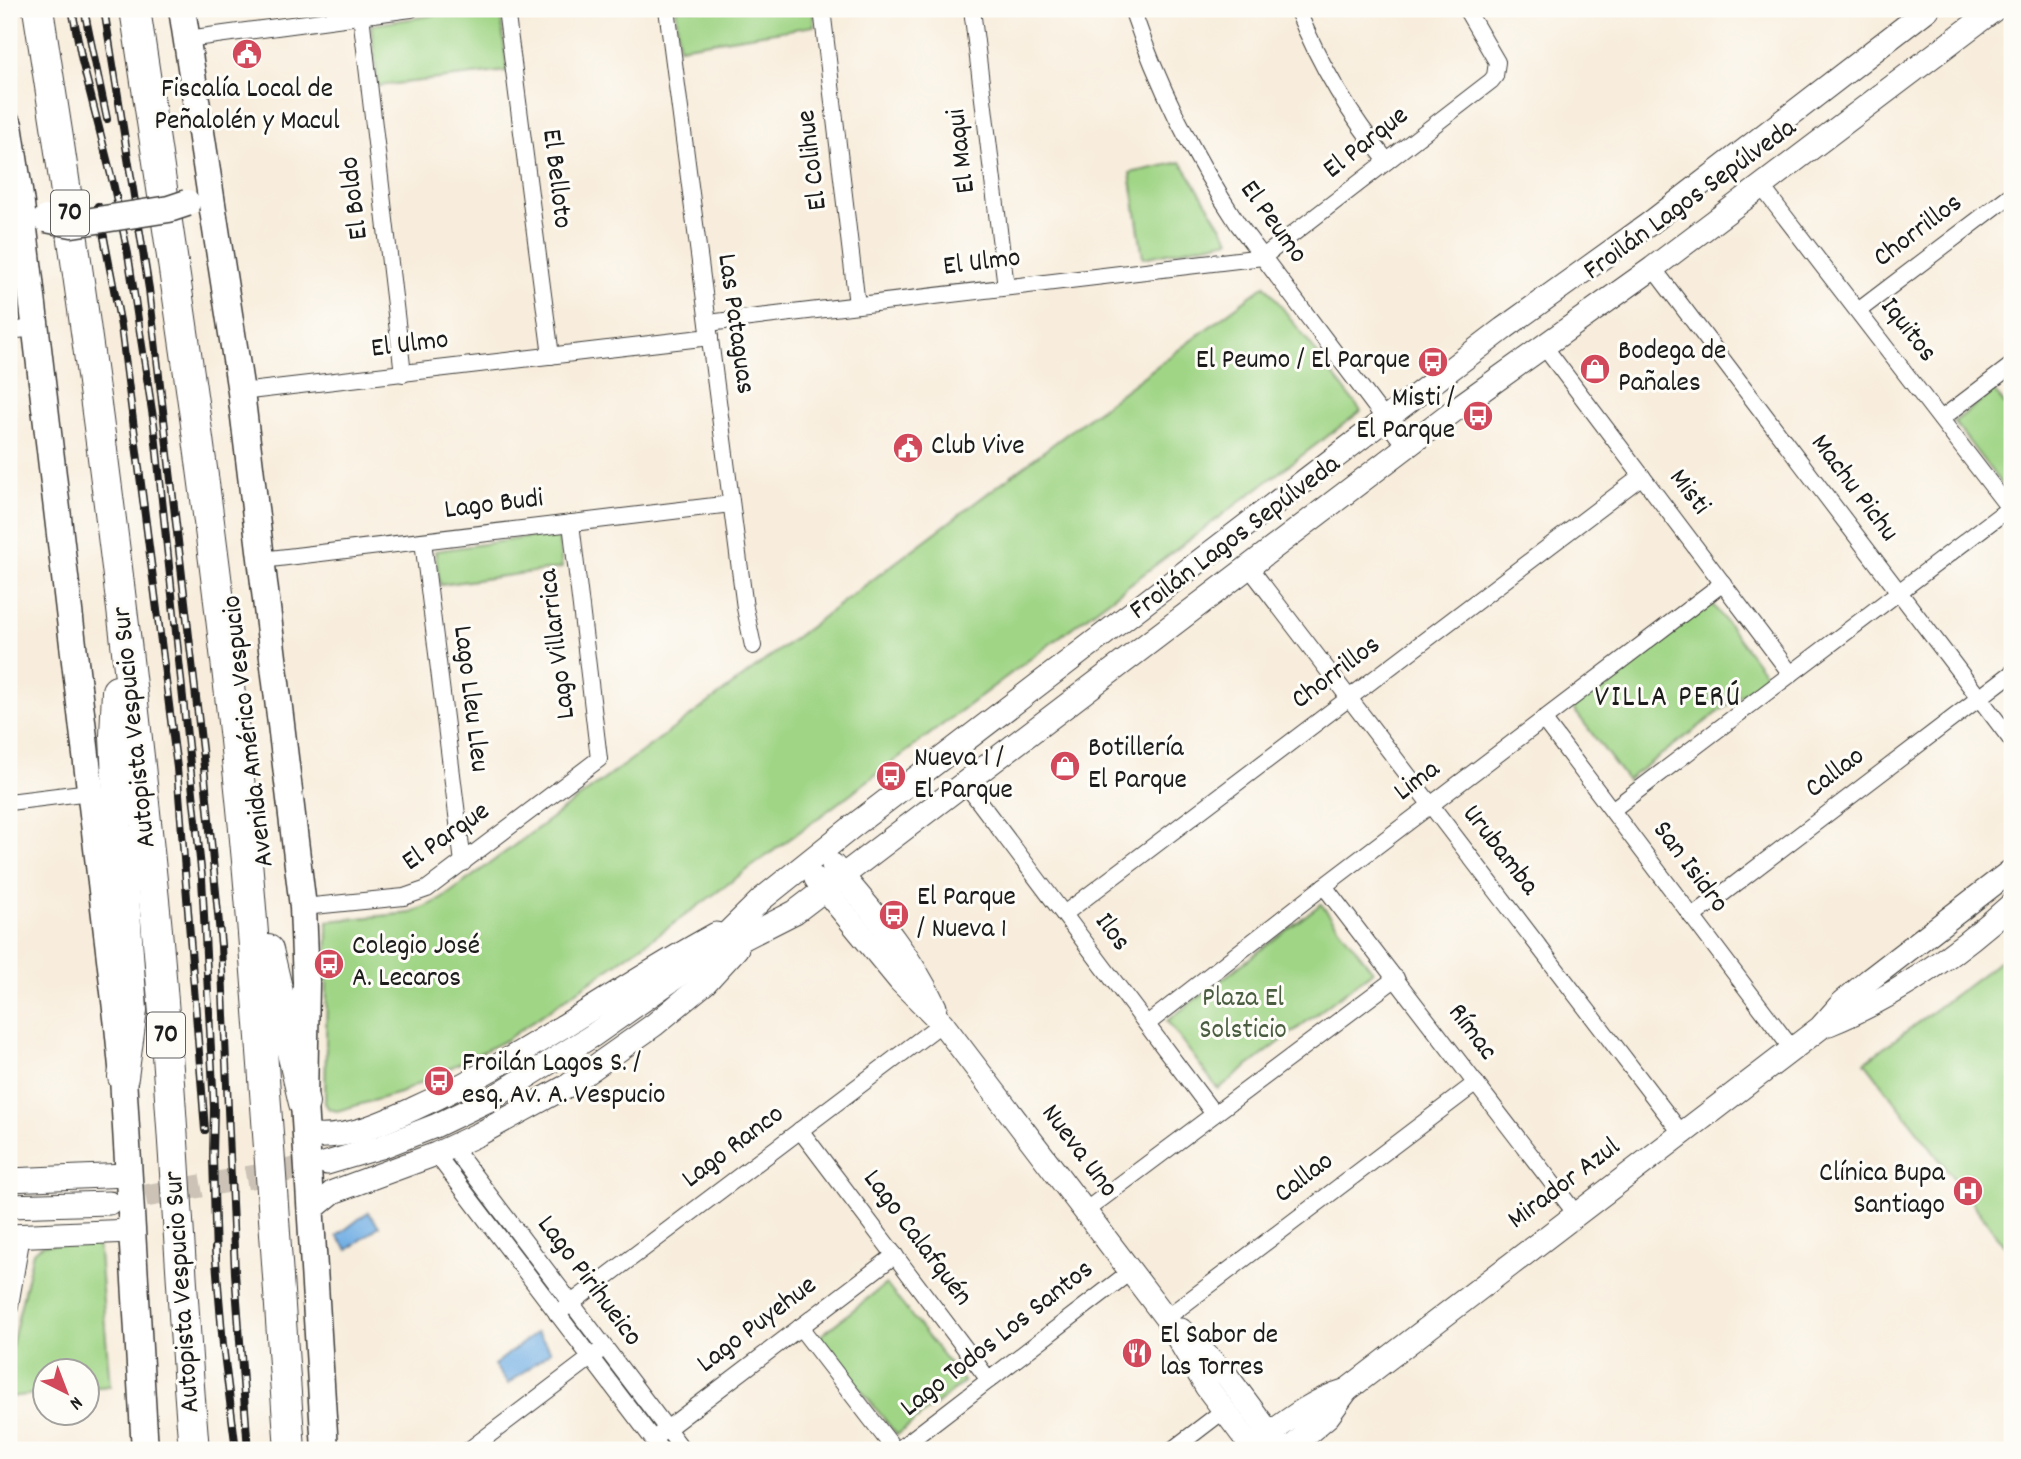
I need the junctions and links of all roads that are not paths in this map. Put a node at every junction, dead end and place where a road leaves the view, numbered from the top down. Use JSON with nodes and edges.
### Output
{"nodes":[{"id":1,"x":38,"y":9,"type":"edge"},
{"id":2,"x":135,"y":9,"type":"edge"},
{"id":3,"x":182,"y":9,"type":"edge"},
{"id":4,"x":411,"y":9,"type":"edge"},
{"id":5,"x":506,"y":9,"type":"edge"},
{"id":6,"x":667,"y":9,"type":"edge"},
{"id":7,"x":822,"y":9,"type":"edge"},
{"id":8,"x":972,"y":9,"type":"edge"},
{"id":9,"x":1132,"y":9,"type":"edge"},
{"id":10,"x":1297,"y":9,"type":"edge"},
{"id":11,"x":1466,"y":9,"type":"edge"},
{"id":12,"x":1928,"y":9,"type":"edge"},
{"id":13,"x":1995,"y":9,"type":"edge"},
{"id":14,"x":361,"y":15,"type":"junction"},
{"id":15,"x":187,"y":39,"type":"junction"},
{"id":16,"x":1827,"y":86,"type":"junction"},
{"id":17,"x":1851,"y":119,"type":"junction"},
{"id":18,"x":9,"y":125,"type":"edge"},
{"id":19,"x":1387,"y":162,"type":"junction"},
{"id":20,"x":209,"y":176,"type":"junction"},
{"id":21,"x":1762,"y":187,"type":"junction"},
{"id":22,"x":2012,"y":194,"type":"edge"},
{"id":23,"x":21,"y":204,"type":"junction"},
{"id":24,"x":1649,"y":224,"type":"junction"},
{"id":25,"x":1263,"y":257,"type":"junction"},
{"id":26,"x":1658,"y":264,"type":"junction"},
{"id":27,"x":1006,"y":287,"type":"junction"},
{"id":28,"x":858,"y":305,"type":"junction"},
{"id":29,"x":1858,"y":311,"type":"junction"},
{"id":30,"x":22,"y":330,"type":"edge"},
{"id":31,"x":709,"y":330,"type":"junction"},
{"id":32,"x":1543,"y":345,"type":"junction"},
{"id":33,"x":551,"y":356,"type":"junction"},
{"id":34,"x":2012,"y":365,"type":"edge"},
{"id":35,"x":404,"y":374,"type":"junction"},
{"id":36,"x":241,"y":392,"type":"junction"},
{"id":37,"x":1385,"y":419,"type":"junction"},
{"id":38,"x":1941,"y":419,"type":"junction"},
{"id":39,"x":1406,"y":447,"type":"junction"},
{"id":40,"x":1642,"y":476,"type":"junction"},
{"id":41,"x":732,"y":504,"type":"junction"},
{"id":42,"x":2011,"y":507,"type":"edge"},
{"id":43,"x":571,"y":523,"type":"junction"},
{"id":44,"x":423,"y":541,"type":"junction"},
{"id":45,"x":262,"y":560,"type":"junction"},
{"id":46,"x":1249,"y":567,"type":"junction"},
{"id":47,"x":1723,"y":583,"type":"junction"},
{"id":48,"x":1899,"y":592,"type":"junction"},
{"id":49,"x":125,"y":622,"type":"junction"},
{"id":50,"x":753,"y":646,"type":"dead end"},
{"id":51,"x":2012,"y":673,"type":"edge"},
{"id":52,"x":1791,"y":674,"type":"junction"},
{"id":53,"x":1039,"y":684,"type":"junction"},
{"id":54,"x":1350,"y":697,"type":"junction"},
{"id":55,"x":1979,"y":698,"type":"junction"},
{"id":56,"x":1060,"y":711,"type":"junction"},
{"id":57,"x":1543,"y":719,"type":"junction"},
{"id":58,"x":2012,"y":741,"type":"edge"},
{"id":59,"x":599,"y":759,"type":"joint"},
{"id":60,"x":965,"y":783,"type":"junction"},
{"id":61,"x":90,"y":792,"type":"junction"},
{"id":62,"x":9,"y":802,"type":"edge"},
{"id":63,"x":1431,"y":805,"type":"junction"},
{"id":64,"x":1612,"y":810,"type":"junction"},
{"id":65,"x":813,"y":859,"type":"junction"},
{"id":66,"x":246,"y":861,"type":"junction"},
{"id":67,"x":463,"y":863,"type":"junction"},
{"id":68,"x":2012,"y":870,"type":"edge"},
{"id":69,"x":834,"y":882,"type":"junction"},
{"id":70,"x":1324,"y":886,"type":"junction"},
{"id":71,"x":2012,"y":904,"type":"edge"},
{"id":72,"x":303,"y":907,"type":"junction"},
{"id":73,"x":1064,"y":914,"type":"junction"},
{"id":74,"x":1692,"y":917,"type":"junction"},
{"id":75,"x":740,"y":931,"type":"junction"},
{"id":76,"x":1396,"y":978,"type":"junction"},
{"id":77,"x":942,"y":1023,"type":"junction"},
{"id":78,"x":1147,"y":1024,"type":"junction"},
{"id":79,"x":1820,"y":1028,"type":"junction"},
{"id":80,"x":1792,"y":1049,"type":"junction"},
{"id":81,"x":123,"y":1077,"type":"junction"},
{"id":82,"x":1476,"y":1083,"type":"junction"},
{"id":83,"x":304,"y":1103,"type":"junction"},
{"id":84,"x":1214,"y":1114,"type":"junction"},
{"id":85,"x":800,"y":1130,"type":"junction"},
{"id":86,"x":1682,"y":1134,"type":"junction"},
{"id":87,"x":306,"y":1135,"type":"junction"},
{"id":88,"x":444,"y":1150,"type":"junction"},
{"id":89,"x":327,"y":1163,"type":"tunnel mouth"},
{"id":90,"x":127,"y":1175,"type":"junction"},
{"id":91,"x":9,"y":1180,"type":"edge"},
{"id":92,"x":109,"y":1203,"type":"tunnel mouth"},
{"id":93,"x":9,"y":1206,"type":"edge"},
{"id":94,"x":310,"y":1211,"type":"junction"},
{"id":95,"x":1085,"y":1211,"type":"junction"},
{"id":96,"x":1576,"y":1214,"type":"junction"},
{"id":97,"x":131,"y":1231,"type":"junction"},
{"id":98,"x":15,"y":1235,"type":"edge"},
{"id":99,"x":895,"y":1255,"type":"junction"},
{"id":100,"x":1131,"y":1271,"type":"junction"},
{"id":101,"x":571,"y":1304,"type":"junction"},
{"id":102,"x":9,"y":1312,"type":"edge"},
{"id":103,"x":558,"y":1314,"type":"junction"},
{"id":104,"x":1166,"y":1318,"type":"junction"},
{"id":105,"x":800,"y":1327,"type":"junction"},
{"id":106,"x":605,"y":1347,"type":"junction"},
{"id":107,"x":591,"y":1358,"type":"junction"},
{"id":108,"x":989,"y":1380,"type":"junction"},
{"id":109,"x":1347,"y":1390,"type":"junction"},
{"id":110,"x":1223,"y":1411,"type":"junction"},
{"id":111,"x":667,"y":1429,"type":"junction"},
{"id":112,"x":1276,"y":1442,"type":"edge"},
{"id":113,"x":657,"y":1445,"type":"edge"},
{"id":114,"x":1253,"y":1449,"type":"edge"},
{"id":115,"x":145,"y":1450,"type":"edge"},
{"id":116,"x":194,"y":1450,"type":"edge"},
{"id":117,"x":290,"y":1450,"type":"edge"},
{"id":118,"x":325,"y":1450,"type":"edge"},
{"id":119,"x":469,"y":1450,"type":"edge"},
{"id":120,"x":683,"y":1450,"type":"edge"},
{"id":121,"x":896,"y":1450,"type":"edge"},
{"id":122,"x":1172,"y":1450,"type":"edge"},
{"id":123,"x":1288,"y":1450,"type":"edge"}],
"edges":[{"from":1,"to":49,"type":"highway","name":"Autopista Vespucio Sur","number":"70"},
{"from":2,"to":66,"type":"highway"},
{"from":3,"to":15,"type":"main road","name":"Avenida Américo Vespucio"},
{"from":4,"to":14,"type":"street"},
{"from":5,"to":33,"type":"street","name":"El Belloto"},
{"from":6,"to":31,"type":"street","name":"Las Pataguas"},
{"from":7,"to":28,"type":"street","name":"El Colihue"},
{"from":8,"to":27,"type":"street","name":"El Maqui"},
{"from":9,"to":25,"type":"street","name":"El Peumo"},
{"from":10,"to":19,"type":"street"},
{"from":11,"to":19,"type":"street","name":"El Parque"},
{"from":12,"to":16,"type":"street","name":"Froilán Lagos Sepúlveda"},
{"from":13,"to":17,"type":"street","name":"Froilán Lagos Sepúlveda"},
{"from":14,"to":15,"type":"street"},
{"from":14,"to":35,"type":"street","name":"El Boldo"},
{"from":15,"to":20,"type":"main road","name":"Avenida Américo Vespucio"},
{"from":16,"to":17,"type":"street"},
{"from":16,"to":24,"type":"street","name":"Froilán Lagos Sepúlveda"},
{"from":17,"to":21,"type":"street","name":"Froilán Lagos Sepúlveda"},
{"from":18,"to":23,"type":"main road"},
{"from":19,"to":25,"type":"street","name":"El Parque"},
{"from":20,"to":23,"type":"main road","bridge":true},
{"from":20,"to":36,"type":"main road","name":"Avenida Américo Vespucio"},
{"from":21,"to":26,"type":"street","name":"Froilán Lagos Sepúlveda"},
{"from":21,"to":29,"type":"street","name":"Iquitos"},
{"from":22,"to":29,"type":"street","name":"Chorrillos"},
{"from":23,"to":30,"type":"main road"},
{"from":24,"to":26,"type":"street"},
{"from":24,"to":37,"type":"street","name":"Froilán Lagos Sepúlveda"},
{"from":25,"to":27,"type":"street","name":"El Ulmo"},
{"from":25,"to":37,"type":"street","name":"El Peumo"},
{"from":26,"to":32,"type":"street","name":"Froilán Lagos Sepúlveda"},
{"from":26,"to":48,"type":"street","name":"Machu Pichu"},
{"from":27,"to":28,"type":"street","name":"El Ulmo"},
{"from":28,"to":31,"type":"street","name":"El Ulmo"},
{"from":29,"to":38,"type":"street","name":"Iquitos"},
{"from":30,"to":61,"type":"main road"},
{"from":31,"to":33,"type":"street","name":"El Ulmo"},
{"from":31,"to":41,"type":"street","name":"Las Pataguas"},
{"from":32,"to":39,"type":"street","name":"Froilán Lagos Sepúlveda"},
{"from":32,"to":40,"type":"street","name":"Misti"},
{"from":33,"to":35,"type":"street","name":"El Ulmo"},
{"from":34,"to":38,"type":"street"},
{"from":35,"to":36,"type":"street","name":"El Ulmo"},
{"from":36,"to":45,"type":"main road","name":"Avenida Américo Vespucio"},
{"from":37,"to":39,"type":"street","name":"El Peumo"},
{"from":37,"to":53,"type":"street","name":"Froilán Lagos Sepúlveda"},
{"from":38,"to":42,"type":"street","name":"Iquitos"},
{"from":39,"to":46,"type":"street","name":"Froilán Lagos Sepúlveda"},
{"from":40,"to":47,"type":"street","name":"Misti"},
{"from":40,"to":54,"type":"street","name":"Chorrillos"},
{"from":41,"to":43,"type":"street","name":"Lago Budi"},
{"from":41,"to":50,"type":"street","name":"Las Pataguas"},
{"from":42,"to":48,"type":"street"},
{"from":43,"to":44,"type":"street","name":"Lago Budi"},
{"from":43,"to":59,"type":"street","name":"Lago Villarrica"},
{"from":44,"to":45,"type":"street","name":"Lago Budi"},
{"from":44,"to":67,"type":"street","name":"Lago Lleu Lleu"},
{"from":45,"to":72,"type":"main road","name":"Avenida Américo Vespucio"},
{"from":46,"to":54,"type":"street","name":"Urubamba"},
{"from":46,"to":56,"type":"street","name":"Froilán Lagos Sepúlveda"},
{"from":47,"to":52,"type":"street","name":"Misti"},
{"from":47,"to":57,"type":"street","name":"Lima"},
{"from":48,"to":52,"type":"street"},
{"from":48,"to":55,"type":"street","name":"Machu Pichu"},
{"from":49,"to":81,"type":"highway"},
{"from":49,"to":116,"type":"highway","name":"Autopista Vespucio Sur","number":"70"},
{"from":51,"to":55,"type":"street","name":"Callao"},
{"from":52,"to":64,"type":"street"},
{"from":53,"to":56,"type":"street"},
{"from":53,"to":65,"type":"street","name":"Froilán Lagos Sepúlveda"},
{"from":54,"to":63,"type":"street","name":"Urubamba"},
{"from":54,"to":73,"type":"street","name":"Chorrillos"},
{"from":55,"to":58,"type":"street","name":"Machu Pichu"},
{"from":55,"to":74,"type":"street","name":"Callao"},
{"from":56,"to":60,"type":"street","name":"Froilán Lagos Sepúlveda"},
{"from":57,"to":63,"type":"street","name":"Lima"},
{"from":57,"to":64,"type":"street","name":"San Isidro"},
{"from":59,"to":67,"type":"street","name":"El Parque"},
{"from":60,"to":69,"type":"street","name":"Froilán Lagos Sepúlveda"},
{"from":60,"to":73,"type":"street","name":"Ilos"},
{"from":61,"to":62,"type":"street"},
{"from":61,"to":81,"type":"main road"},
{"from":63,"to":70,"type":"street","name":"Lima"},
{"from":63,"to":86,"type":"street","name":"Urubamba"},
{"from":64,"to":74,"type":"street","name":"San Isidro"},
{"from":65,"to":69,"type":"street","name":"Nueva Uno"},
{"from":65,"to":75,"type":"street","name":"Froilán Lagos Sepúlveda"},
{"from":66,"to":83,"type":"highway"},
{"from":66,"to":117,"type":"highway"},
{"from":67,"to":72,"type":"street","name":"El Parque"},
{"from":68,"to":79,"type":"street","name":"Mirador Azul"},
{"from":69,"to":75,"type":"street","name":"Froilán Lagos Sepúlveda"},
{"from":69,"to":77,"type":"street","name":"Nueva Uno"},
{"from":70,"to":76,"type":"street","name":"Rímac"},
{"from":70,"to":78,"type":"street","name":"Lima"},
{"from":71,"to":79,"type":"street","name":"Mirador Azul"},
{"from":72,"to":83,"type":"main road","name":"Avenida Américo Vespucio"},
{"from":73,"to":78,"type":"street","name":"Ilos"},
{"from":74,"to":80,"type":"street","name":"San Isidro"},
{"from":75,"to":87,"type":"street","name":"Froilán Lagos Sepúlveda"},
{"from":75,"to":88,"type":"street","name":"Froilán Lagos Sepúlveda"},
{"from":75,"to":89,"type":"street","name":"Froilán Lagos Sepúlveda"},
{"from":76,"to":82,"type":"street","name":"Rímac"},
{"from":76,"to":84,"type":"street"},
{"from":77,"to":85,"type":"street","name":"Lago Ranco"},
{"from":77,"to":95,"type":"street","name":"Nueva Uno"},
{"from":78,"to":84,"type":"street","name":"Ilos"},
{"from":79,"to":80,"type":"street","name":"Mirador Azul"},
{"from":80,"to":86,"type":"street","name":"Mirador Azul"},
{"from":81,"to":90,"type":"main road"},
{"from":82,"to":96,"type":"street","name":"Rímac"},
{"from":82,"to":104,"type":"street","name":"Callao"},
{"from":83,"to":87,"type":"main road","name":"Avenida Américo Vespucio"},
{"from":84,"to":95,"type":"street"},
{"from":85,"to":99,"type":"street","name":"Lago Calafquén"},
{"from":85,"to":101,"type":"street","name":"Lago Ranco"},
{"from":86,"to":96,"type":"street","name":"Mirador Azul"},
{"from":87,"to":94,"type":"main road","name":"Avenida Américo Vespucio"},
{"from":88,"to":94,"type":"street","name":"Froilán Lagos Sepúlveda"},
{"from":88,"to":101,"type":"street","name":"Lago Pirihueico"},
{"from":88,"to":103,"type":"street","name":"Lago Pirihueico"},
{"from":90,"to":91,"type":"street"},
{"from":90,"to":97,"type":"main road"},
{"from":92,"to":93,"type":"street"},
{"from":94,"to":118,"type":"main road","name":"Avenida Américo Vespucio"},
{"from":95,"to":100,"type":"street","name":"Nueva Uno"},
{"from":96,"to":109,"type":"street","name":"Mirador Azul"},
{"from":97,"to":98,"type":"street"},
{"from":97,"to":115,"type":"main road"},
{"from":98,"to":102,"type":"street"},
{"from":99,"to":105,"type":"street","name":"Lago Puyehue"},
{"from":99,"to":108,"type":"street","name":"Lago Calafquén"},
{"from":100,"to":104,"type":"street","name":"Nueva Uno"},
{"from":100,"to":108,"type":"street","name":"Lago Todos Los Santos"},
{"from":101,"to":103,"type":"street","name":"Lago Ranco"},
{"from":101,"to":106,"type":"street","name":"Lago Pirihueico"},
{"from":103,"to":107,"type":"street","name":"Lago Pirihueico"},
{"from":104,"to":110,"type":"street","name":"Nueva Uno"},
{"from":104,"to":112,"type":"street","name":"Nueva Uno"},
{"from":105,"to":111,"type":"street","name":"Lago Puyehue"},
{"from":105,"to":121,"type":"street"},
{"from":106,"to":107,"type":"street"},
{"from":106,"to":111,"type":"street","name":"Lago Pirihueico"},
{"from":107,"to":113,"type":"street","name":"Lago Pirihueico"},
{"from":107,"to":119,"type":"street"},
{"from":108,"to":121,"type":"street","name":"Lago Todos Los Santos"},
{"from":109,"to":112,"type":"street","name":"Mirador Azul"},
{"from":109,"to":123,"type":"street","name":"Mirador Azul"},
{"from":110,"to":114,"type":"street","name":"Nueva Uno"},
{"from":110,"to":122,"type":"street"},
{"from":111,"to":113,"type":"street","name":"Lago Puyehue"},
{"from":111,"to":120,"type":"street","name":"Lago Pirihueico"},
{"from":112,"to":114,"type":"street","name":"Mirador Azul"}]}
